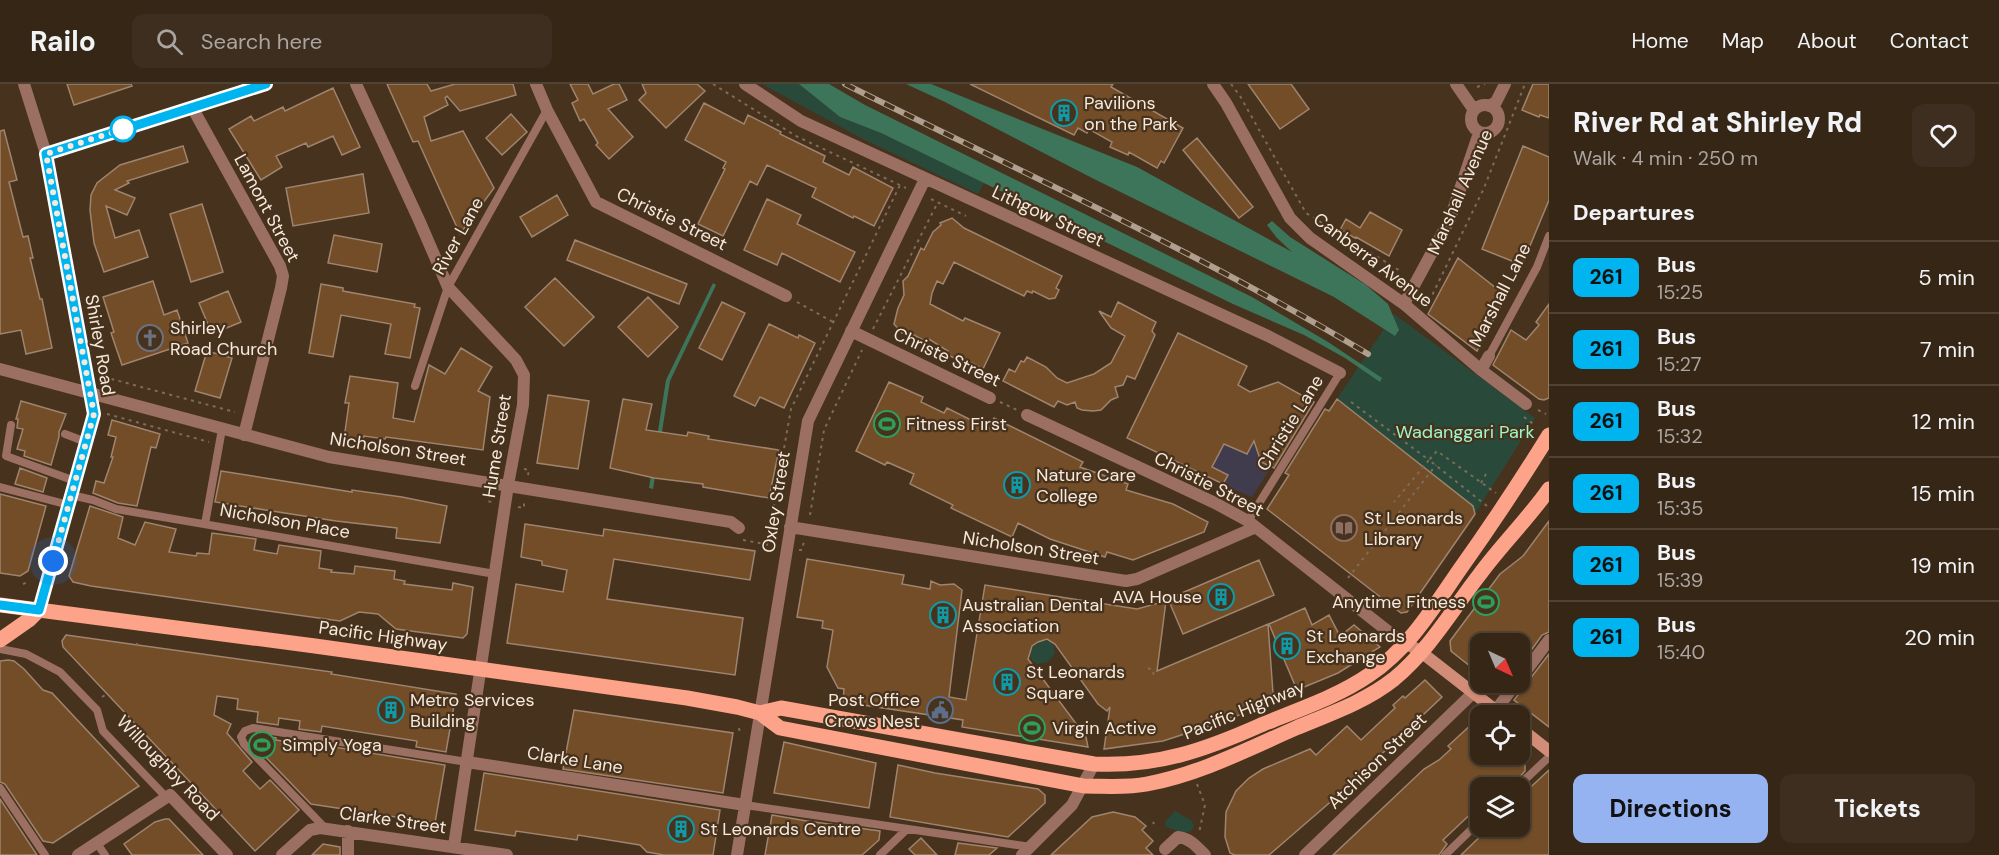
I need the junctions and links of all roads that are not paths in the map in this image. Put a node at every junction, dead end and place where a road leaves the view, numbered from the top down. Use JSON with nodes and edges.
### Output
{"nodes":[{"id":1,"x":24,"y":84,"type":"edge"},
{"id":2,"x":266,"y":84,"type":"edge"},
{"id":3,"x":536,"y":84,"type":"edge"},
{"id":4,"x":745,"y":84,"type":"edge"},
{"id":5,"x":1213,"y":84,"type":"edge"},
{"id":6,"x":1456,"y":84,"type":"edge"},
{"id":7,"x":1505,"y":84,"type":"edge"},
{"id":8,"x":249,"y":87,"type":"edge"},
{"id":9,"x":358,"y":87,"type":"edge"},
{"id":10,"x":1489,"y":106,"type":"junction"},
{"id":11,"x":192,"y":107,"type":"junction"},
{"id":12,"x":548,"y":110,"type":"junction"},
{"id":13,"x":1474,"y":110,"type":"junction"},
{"id":14,"x":1479,"y":133,"type":"junction"},
{"id":15,"x":46,"y":154,"type":"junction"},
{"id":16,"x":925,"y":179,"type":"junction"},
{"id":17,"x":1549,"y":236,"type":"edge"},
{"id":18,"x":448,"y":287,"type":"junction"},
{"id":19,"x":786,"y":296,"type":"road end"},
{"id":20,"x":1404,"y":304,"type":"junction"},
{"id":21,"x":851,"y":332,"type":"junction"},
{"id":22,"x":1489,"y":356,"type":"joint"},
{"id":23,"x":0,"y":369,"type":"edge"},
{"id":24,"x":1475,"y":369,"type":"junction"},
{"id":25,"x":1340,"y":373,"type":"joint"},
{"id":26,"x":415,"y":386,"type":"dead end"},
{"id":27,"x":91,"y":393,"type":"junction"},
{"id":28,"x":990,"y":398,"type":"road end"},
{"id":29,"x":1526,"y":404,"type":"dead end"},
{"id":30,"x":1027,"y":415,"type":"road end"},
{"id":31,"x":11,"y":425,"type":"dead end"},
{"id":32,"x":222,"y":429,"type":"junction"},
{"id":33,"x":65,"y":434,"type":"dead end"},
{"id":34,"x":244,"y":435,"type":"junction"},
{"id":35,"x":1549,"y":435,"type":"edge"},
{"id":36,"x":86,"y":442,"type":"junction"},
{"id":37,"x":75,"y":481,"type":"junction"},
{"id":38,"x":508,"y":485,"type":"junction"},
{"id":39,"x":0,"y":487,"type":"edge"},
{"id":40,"x":1549,"y":489,"type":"edge"},
{"id":41,"x":70,"y":500,"type":"junction"},
{"id":42,"x":205,"y":524,"type":"junction"},
{"id":43,"x":1252,"y":524,"type":"junction"},
{"id":44,"x":790,"y":527,"type":"junction"},
{"id":45,"x":740,"y":534,"type":"road end"},
{"id":46,"x":495,"y":574,"type":"junction"},
{"id":47,"x":0,"y":605,"type":"edge"},
{"id":48,"x":39,"y":610,"type":"junction"},
{"id":49,"x":0,"y":640,"type":"edge"},
{"id":50,"x":1549,"y":640,"type":"edge"},
{"id":51,"x":1406,"y":643,"type":"junction"},
{"id":52,"x":0,"y":649,"type":"edge"},
{"id":53,"x":1421,"y":652,"type":"junction"},
{"id":54,"x":1530,"y":665,"type":"edge"},
{"id":55,"x":482,"y":669,"type":"junction"},
{"id":56,"x":1470,"y":691,"type":"edge"},
{"id":57,"x":1473,"y":693,"type":"joint"},
{"id":58,"x":1489,"y":705,"type":"edge"},
{"id":59,"x":760,"y":713,"type":"junction"},
{"id":60,"x":1530,"y":736,"type":"edge"},
{"id":61,"x":1549,"y":751,"type":"edge"},
{"id":62,"x":1549,"y":757,"type":"edge"},
{"id":63,"x":467,"y":762,"type":"junction"},
{"id":64,"x":1094,"y":764,"type":"junction"},
{"id":65,"x":1528,"y":777,"type":"edge"},
{"id":66,"x":1083,"y":786,"type":"junction"},
{"id":67,"x":0,"y":788,"type":"edge"},
{"id":68,"x":166,"y":797,"type":"junction"},
{"id":69,"x":745,"y":805,"type":"junction"},
{"id":70,"x":325,"y":828,"type":"junction"},
{"id":71,"x":907,"y":829,"type":"junction"},
{"id":72,"x":348,"y":831,"type":"junction"},
{"id":73,"x":1470,"y":831,"type":"edge"},
{"id":74,"x":96,"y":842,"type":"junction"},
{"id":75,"x":458,"y":851,"type":"edge"},
{"id":76,"x":1027,"y":851,"type":"edge"},
{"id":77,"x":1162,"y":852,"type":"edge"},
{"id":78,"x":45,"y":855,"type":"edge"},
{"id":79,"x":78,"y":855,"type":"edge"},
{"id":80,"x":105,"y":855,"type":"edge"},
{"id":81,"x":227,"y":855,"type":"edge"},
{"id":82,"x":282,"y":855,"type":"edge"},
{"id":83,"x":348,"y":855,"type":"edge"},
{"id":84,"x":507,"y":855,"type":"edge"},
{"id":85,"x":736,"y":855,"type":"edge"},
{"id":86,"x":880,"y":855,"type":"edge"},
{"id":87,"x":1205,"y":855,"type":"edge"},
{"id":88,"x":1305,"y":855,"type":"edge"},
{"id":89,"x":1445,"y":855,"type":"edge"}],
"edges":[{"from":1,"to":15,"type":"street","name":"Shirley Road"},
{"from":2,"to":8,"type":"main road"},
{"from":3,"to":12,"type":"street","name":"Christie Street"},
{"from":4,"to":16,"type":"street","name":"Lithgow Street"},
{"from":5,"to":20,"type":"street","name":"Canberra Avenue"},
{"from":6,"to":13,"type":"street"},
{"from":7,"to":10,"type":"street","name":"Marshall Avenue"},
{"from":8,"to":11,"type":"main road"},
{"from":9,"to":18,"type":"street","name":"Hume Street"},
{"from":10,"to":13,"type":"street"},
{"from":10,"to":14,"type":"street"},
{"from":11,"to":15,"type":"main road"},
{"from":11,"to":34,"type":"street","name":"Lamont Street"},
{"from":12,"to":18,"type":"lane","name":"River Lane"},
{"from":12,"to":19,"type":"street","name":"Christie Street"},
{"from":13,"to":14,"type":"street"},
{"from":14,"to":20,"type":"street","name":"Marshall Avenue"},
{"from":15,"to":27,"type":"main road","name":"Shirley Road"},
{"from":16,"to":21,"type":"street","name":"Oxley Street"},
{"from":16,"to":25,"type":"street","name":"Lithgow Street"},
{"from":17,"to":22,"type":"lane","name":"Marshall Lane"},
{"from":18,"to":26,"type":"lane","name":"River Lane"},
{"from":18,"to":38,"type":"street","name":"Hume Street"},
{"from":20,"to":24,"type":"street","name":"Canberra Avenue"},
{"from":21,"to":28,"type":"street","name":"Christe Street"},
{"from":21,"to":44,"type":"street","name":"Oxley Street"},
{"from":22,"to":24,"type":"street","name":"Marshall Lane"},
{"from":23,"to":27,"type":"street","name":"Nicholson Street"},
{"from":24,"to":29,"type":"street","name":"Canberra Avenue"},
{"from":25,"to":43,"type":"lane","name":"Christie Lane"},
{"from":27,"to":32,"type":"street","name":"Nicholson Street"},
{"from":27,"to":36,"type":"main road","name":"Shirley Road"},
{"from":30,"to":43,"type":"street","name":"Christie Street"},
{"from":31,"to":37,"type":"lane"},
{"from":32,"to":34,"type":"street","name":"Nicholson Street"},
{"from":32,"to":42,"type":"lane"},
{"from":33,"to":36,"type":"lane"},
{"from":34,"to":38,"type":"street","name":"Nicholson Street"},
{"from":35,"to":51,"type":"main road","name":"Pacific Highway"},
{"from":36,"to":37,"type":"main road","name":"Shirley Road"},
{"from":37,"to":41,"type":"main road","name":"Shirley Road"},
{"from":38,"to":45,"type":"street","name":"Nicholson Street"},
{"from":38,"to":46,"type":"street","name":"Hume Street"},
{"from":39,"to":41,"type":"lane","name":"Nicholson Place"},
{"from":40,"to":53,"type":"main road","name":"Pacific Highway"},
{"from":41,"to":42,"type":"lane","name":"Nicholson Place"},
{"from":41,"to":48,"type":"main road","name":"Shirley Road"},
{"from":42,"to":46,"type":"lane","name":"Nicholson Place"},
{"from":43,"to":44,"type":"street","name":"Nicholson Street"},
{"from":43,"to":51,"type":"street","name":"Christie Street"},
{"from":44,"to":59,"type":"street","name":"Oxley Street"},
{"from":46,"to":55,"type":"street","name":"Hume Street"},
{"from":47,"to":48,"type":"main road","name":"Pacific Highway"},
{"from":48,"to":49,"type":"main road"},
{"from":48,"to":55,"type":"main road","name":"Pacific Highway"},
{"from":50,"to":54,"type":"street"},
{"from":51,"to":53,"type":"main road","name":"Christie Street"},
{"from":51,"to":64,"type":"main road","name":"Pacific Highway"},
{"from":52,"to":68,"type":"lane","name":"Willoughby Road"},
{"from":53,"to":56,"type":"main road","name":"Christie Street"},
{"from":53,"to":66,"type":"main road","name":"Pacific Highway"},
{"from":55,"to":59,"type":"main road","name":"Pacific Highway"},
{"from":55,"to":63,"type":"street","name":"Hume Street"},
{"from":57,"to":58,"type":"main road","name":"Christie Street"},
{"from":57,"to":88,"type":"street","name":"Atchison Street"},
{"from":59,"to":64,"type":"main road","name":"Pacific Highway"},
{"from":59,"to":66,"type":"main road","name":"Pacific Highway"},
{"from":59,"to":69,"type":"street","name":"Oxley Street"},
{"from":60,"to":61,"type":"main road"},
{"from":62,"to":65,"type":"lane"},
{"from":63,"to":69,"type":"street","name":"Clarke Lane"},
{"from":63,"to":70,"type":"lane","name":"Clarke Lane"},
{"from":63,"to":75,"type":"street","name":"Hume Street"},
{"from":64,"to":66,"type":"street"},
{"from":66,"to":76,"type":"street"},
{"from":67,"to":78,"type":"lane"},
{"from":68,"to":74,"type":"street"},
{"from":68,"to":81,"type":"street","name":"Willoughby Road"},
{"from":69,"to":71,"type":"lane","name":"Clarke Lane"},
{"from":69,"to":85,"type":"street","name":"Oxley Street"},
{"from":70,"to":72,"type":"street","name":"Clarke Street"},
{"from":70,"to":82,"type":"street","name":"Clarke Street"},
{"from":71,"to":76,"type":"lane","name":"Clarke Lane"},
{"from":71,"to":86,"type":"lane"},
{"from":72,"to":75,"type":"street","name":"Clarke Street"},
{"from":72,"to":83,"type":"street"},
{"from":73,"to":89,"type":"lane"},
{"from":74,"to":79,"type":"street"},
{"from":74,"to":80,"type":"lane"},
{"from":75,"to":84,"type":"street","name":"Clarke Street"},
{"from":77,"to":87,"type":"street"}]}
